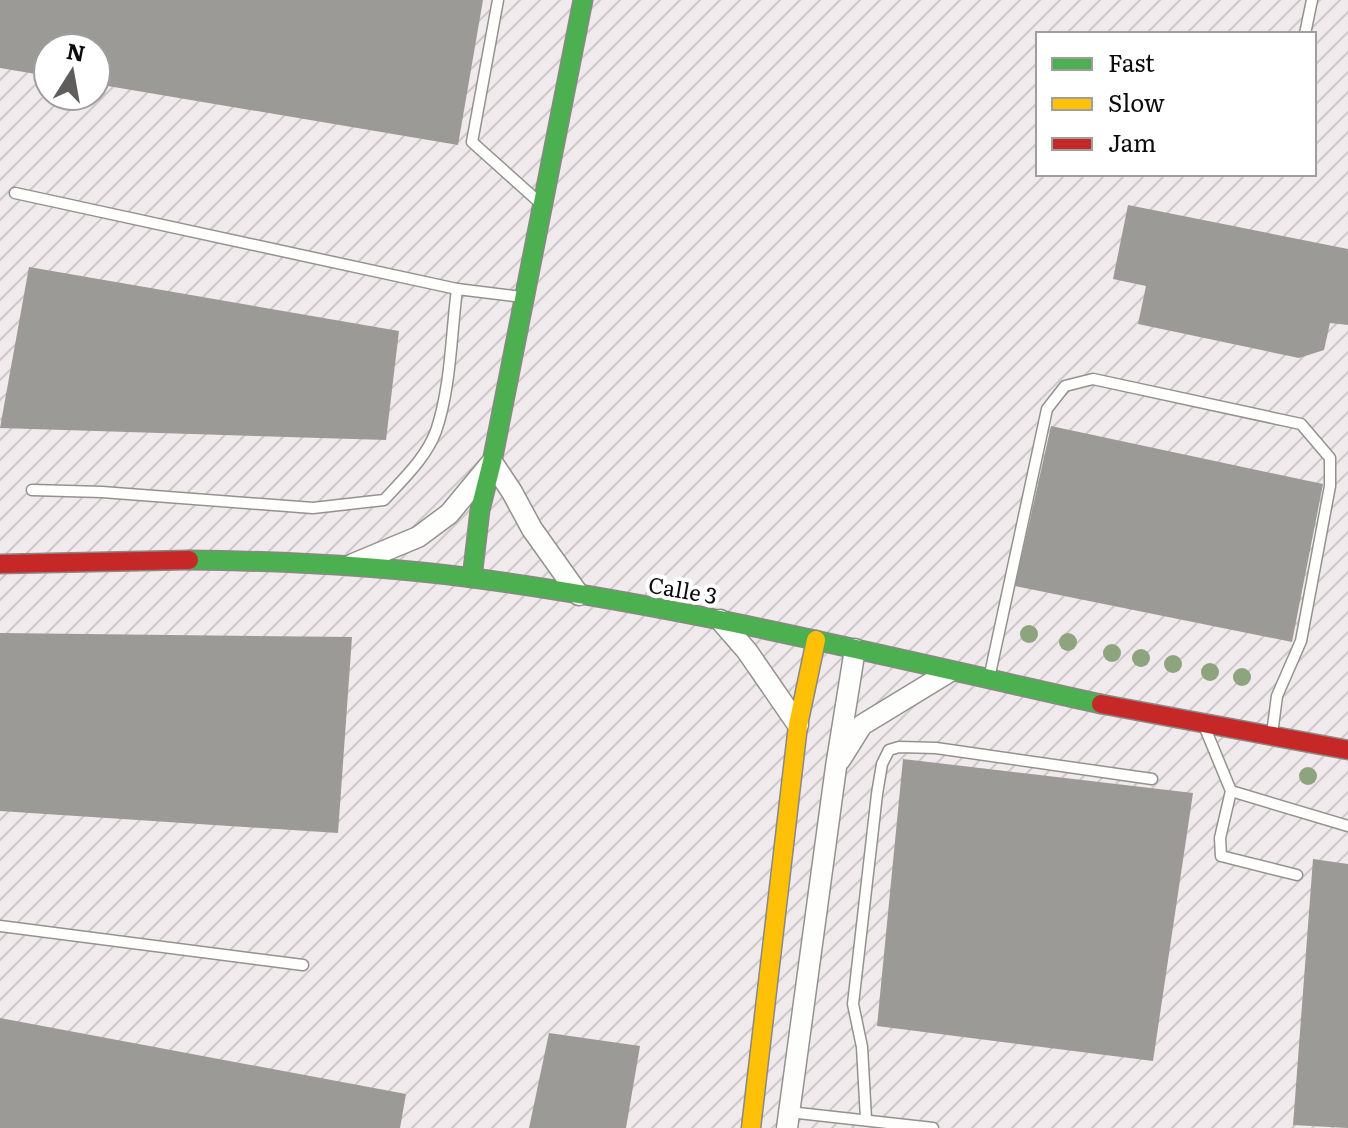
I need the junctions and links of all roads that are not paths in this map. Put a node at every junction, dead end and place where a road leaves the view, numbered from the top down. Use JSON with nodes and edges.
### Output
{"nodes":[{"id":1,"x":498,"y":0,"type":"edge"},
{"id":2,"x":583,"y":0,"type":"edge"},
{"id":3,"x":1312,"y":0,"type":"edge"},
{"id":4,"x":1305,"y":32,"type":"edge"},
{"id":5,"x":15,"y":193,"type":"dead end"},
{"id":6,"x":543,"y":206,"type":"junction"},
{"id":7,"x":457,"y":289,"type":"junction"},
{"id":8,"x":524,"y":298,"type":"junction"},
{"id":9,"x":492,"y":462,"type":"junction"},
{"id":10,"x":32,"y":490,"type":"dead end"},
{"id":11,"x":0,"y":564,"type":"edge"},
{"id":12,"x":346,"y":567,"type":"junction"},
{"id":13,"x":472,"y":578,"type":"junction"},
{"id":14,"x":579,"y":595,"type":"junction"},
{"id":15,"x":720,"y":620,"type":"junction"},
{"id":16,"x":816,"y":640,"type":"junction"},
{"id":17,"x":855,"y":649,"type":"junction"},
{"id":18,"x":949,"y":672,"type":"junction"},
{"id":19,"x":989,"y":680,"type":"junction"},
{"id":20,"x":1202,"y":723,"type":"junction"},
{"id":21,"x":798,"y":725,"type":"junction"},
{"id":22,"x":1271,"y":738,"type":"junction"},
{"id":23,"x":1348,"y":750,"type":"edge"},
{"id":24,"x":836,"y":767,"type":"junction"},
{"id":25,"x":1152,"y":779,"type":"dead end"},
{"id":26,"x":1231,"y":791,"type":"junction"},
{"id":27,"x":1348,"y":826,"type":"edge"},
{"id":28,"x":1297,"y":875,"type":"dead end"},
{"id":29,"x":0,"y":926,"type":"edge"},
{"id":30,"x":303,"y":965,"type":"dead end"},
{"id":31,"x":866,"y":1119,"type":"junction"},
{"id":32,"x":788,"y":1120,"type":"edge"},
{"id":33,"x":751,"y":1128,"type":"edge"},
{"id":34,"x":933,"y":1128,"type":"edge"}],
"edges":[{"from":1,"to":6,"type":"lane"},
{"from":2,"to":6,"type":"street"},
{"from":3,"to":4,"type":"lane"},
{"from":5,"to":7,"type":"lane"},
{"from":6,"to":8,"type":"street"},
{"from":7,"to":8,"type":"lane"},
{"from":7,"to":10,"type":"lane"},
{"from":8,"to":9,"type":"street"},
{"from":9,"to":12,"type":"street"},
{"from":9,"to":13,"type":"street"},
{"from":9,"to":14,"type":"street"},
{"from":11,"to":12,"type":"street","name":"Calle 3"},
{"from":12,"to":13,"type":"street","name":"Calle 3"},
{"from":13,"to":14,"type":"street","name":"Calle 3"},
{"from":14,"to":15,"type":"street","name":"Calle 3"},
{"from":15,"to":16,"type":"street","name":"Calle 3"},
{"from":15,"to":21,"type":"street"},
{"from":16,"to":17,"type":"street","name":"Calle 3"},
{"from":16,"to":21,"type":"street"},
{"from":17,"to":18,"type":"street","name":"Calle 3"},
{"from":17,"to":24,"type":"street"},
{"from":18,"to":19,"type":"street","name":"Calle 3"},
{"from":18,"to":24,"type":"street"},
{"from":19,"to":20,"type":"street","name":"Calle 3"},
{"from":19,"to":22,"type":"lane"},
{"from":20,"to":22,"type":"street","name":"Calle 3"},
{"from":20,"to":26,"type":"lane"},
{"from":21,"to":33,"type":"street"},
{"from":22,"to":23,"type":"street","name":"Calle 3"},
{"from":24,"to":32,"type":"street"},
{"from":25,"to":31,"type":"lane"},
{"from":26,"to":27,"type":"lane"},
{"from":26,"to":28,"type":"lane"},
{"from":29,"to":30,"type":"lane"},
{"from":31,"to":32,"type":"lane"},
{"from":31,"to":34,"type":"lane"}]}
